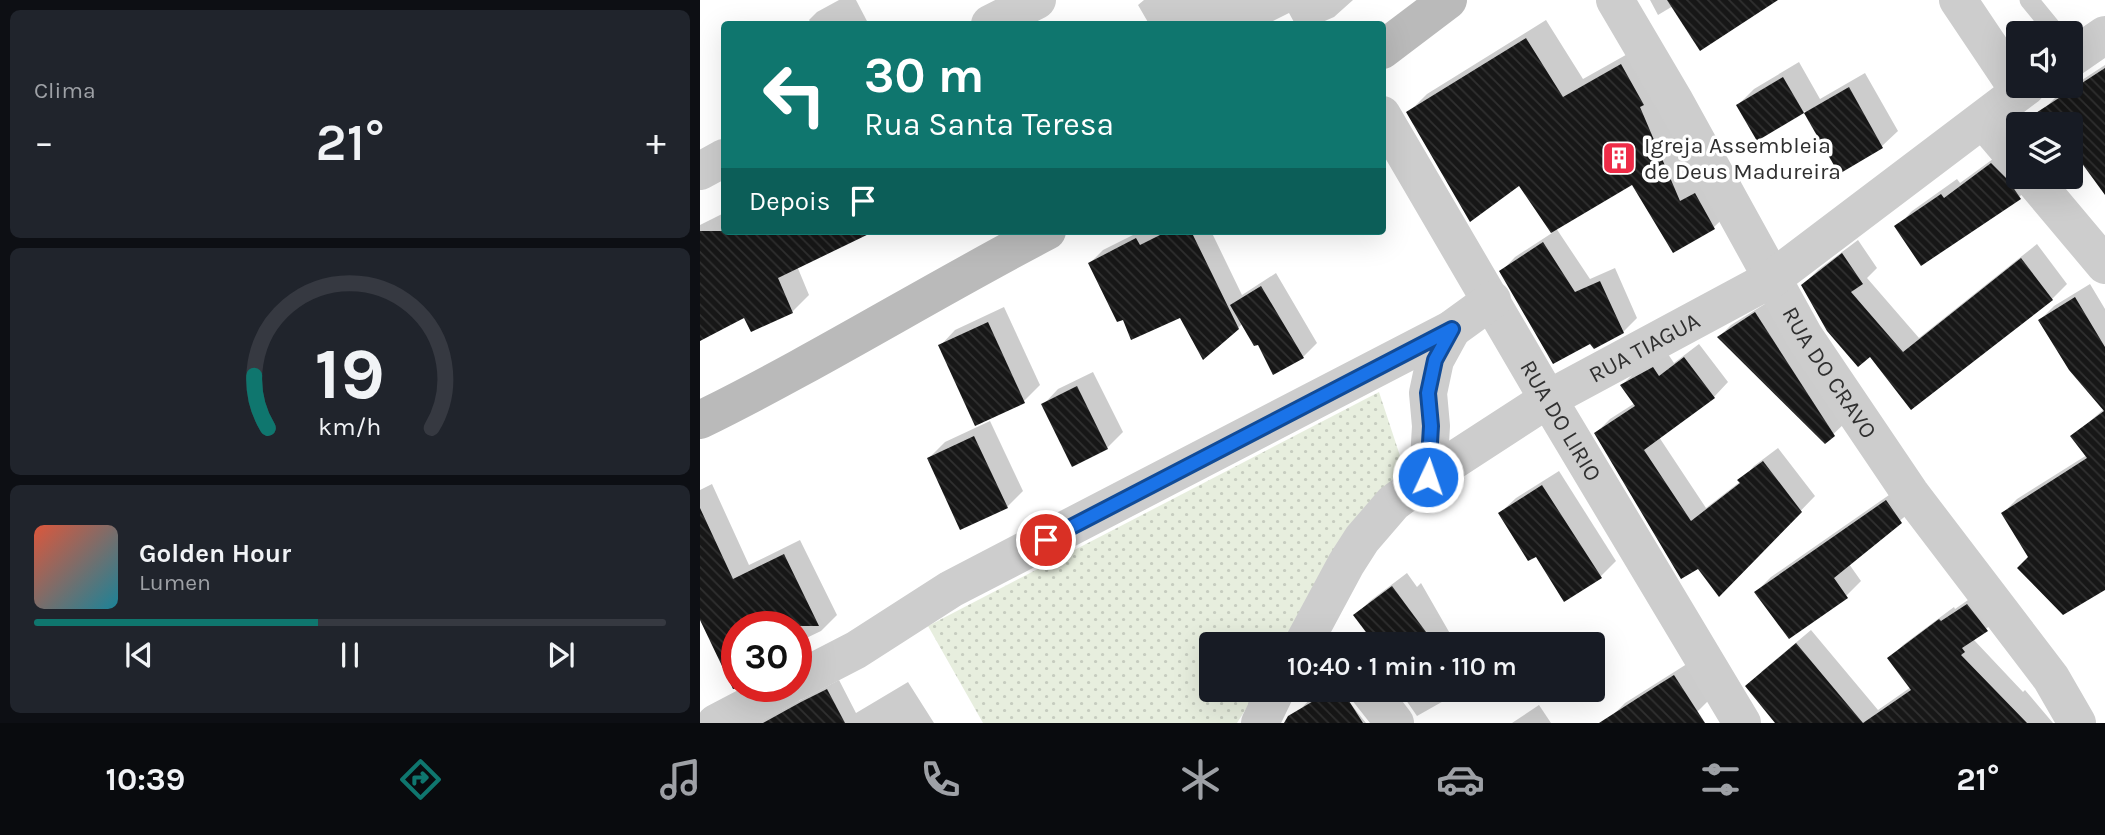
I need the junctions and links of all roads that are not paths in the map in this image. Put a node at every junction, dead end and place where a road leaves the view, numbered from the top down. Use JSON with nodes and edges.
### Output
{"nodes":[{"id":1,"x":1037,"y":0,"type":"edge"},
{"id":2,"x":1615,"y":0,"type":"edge"},
{"id":3,"x":1958,"y":0,"type":"edge"},
{"id":4,"x":2029,"y":0,"type":"edge"},
{"id":5,"x":1434,"y":4,"type":"edge"},
{"id":6,"x":996,"y":21,"type":"edge"},
{"id":7,"x":2050,"y":21,"type":"edge"},
{"id":8,"x":1386,"y":46,"type":"edge"},
{"id":9,"x":2006,"y":65,"type":"edge"},
{"id":10,"x":2010,"y":98,"type":"edge"},
{"id":11,"x":1983,"y":120,"type":"junction"},
{"id":12,"x":1386,"y":122,"type":"edge"},
{"id":13,"x":2006,"y":147,"type":"edge"},
{"id":14,"x":721,"y":160,"type":"edge"},
{"id":15,"x":700,"y":171,"type":"edge"},
{"id":16,"x":2041,"y":189,"type":"edge"},
{"id":17,"x":1039,"y":235,"type":"edge"},
{"id":18,"x":2105,"y":265,"type":"edge"},
{"id":19,"x":1773,"y":278,"type":"junction"},
{"id":20,"x":1492,"y":300,"type":"junction"},
{"id":21,"x":1452,"y":329,"type":"junction"},
{"id":22,"x":1548,"y":399,"type":"junction"},
{"id":23,"x":700,"y":420,"type":"edge"},
{"id":24,"x":1428,"y":477,"type":"junction"},
{"id":25,"x":1320,"y":632,"type":"edge"},
{"id":26,"x":812,"y":673,"type":"edge"},
{"id":27,"x":756,"y":702,"type":"edge"},
{"id":28,"x":1270,"y":702,"type":"edge"},
{"id":29,"x":1379,"y":702,"type":"edge"},
{"id":30,"x":716,"y":723,"type":"edge"},
{"id":31,"x":1260,"y":723,"type":"edge"},
{"id":32,"x":1395,"y":723,"type":"edge"},
{"id":33,"x":1742,"y":723,"type":"edge"},
{"id":34,"x":2077,"y":723,"type":"edge"}],
"edges":[{"from":1,"to":6,"type":"street"},
{"from":2,"to":19,"type":"street","name":"RUA DO CRAVO"},
{"from":3,"to":9,"type":"street"},
{"from":4,"to":7,"type":"lane"},
{"from":5,"to":8,"type":"main road"},
{"from":10,"to":11,"type":"street","name":"RUA TIAGUA"},
{"from":11,"to":13,"type":"street"},
{"from":11,"to":19,"type":"street","name":"RUA TIAGUA"},
{"from":12,"to":20,"type":"street","name":"RUA DO LIRIO"},
{"from":14,"to":15,"type":"street"},
{"from":16,"to":18,"type":"street"},
{"from":17,"to":23,"type":"main road"},
{"from":19,"to":22,"type":"street","name":"RUA TIAGUA"},
{"from":19,"to":34,"type":"street","name":"RUA DO CRAVO"},
{"from":20,"to":21,"type":"street"},
{"from":20,"to":22,"type":"street","name":"RUA DO LIRIO"},
{"from":21,"to":24,"type":"street"},
{"from":21,"to":26,"type":"street"},
{"from":22,"to":24,"type":"street","name":"RUA TIAGUA"},
{"from":22,"to":33,"type":"street","name":"RUA DO LIRIO"},
{"from":24,"to":25,"type":"street","name":"RUA TIAGUA"},
{"from":27,"to":30,"type":"street"},
{"from":28,"to":31,"type":"street"},
{"from":29,"to":32,"type":"street"}]}
